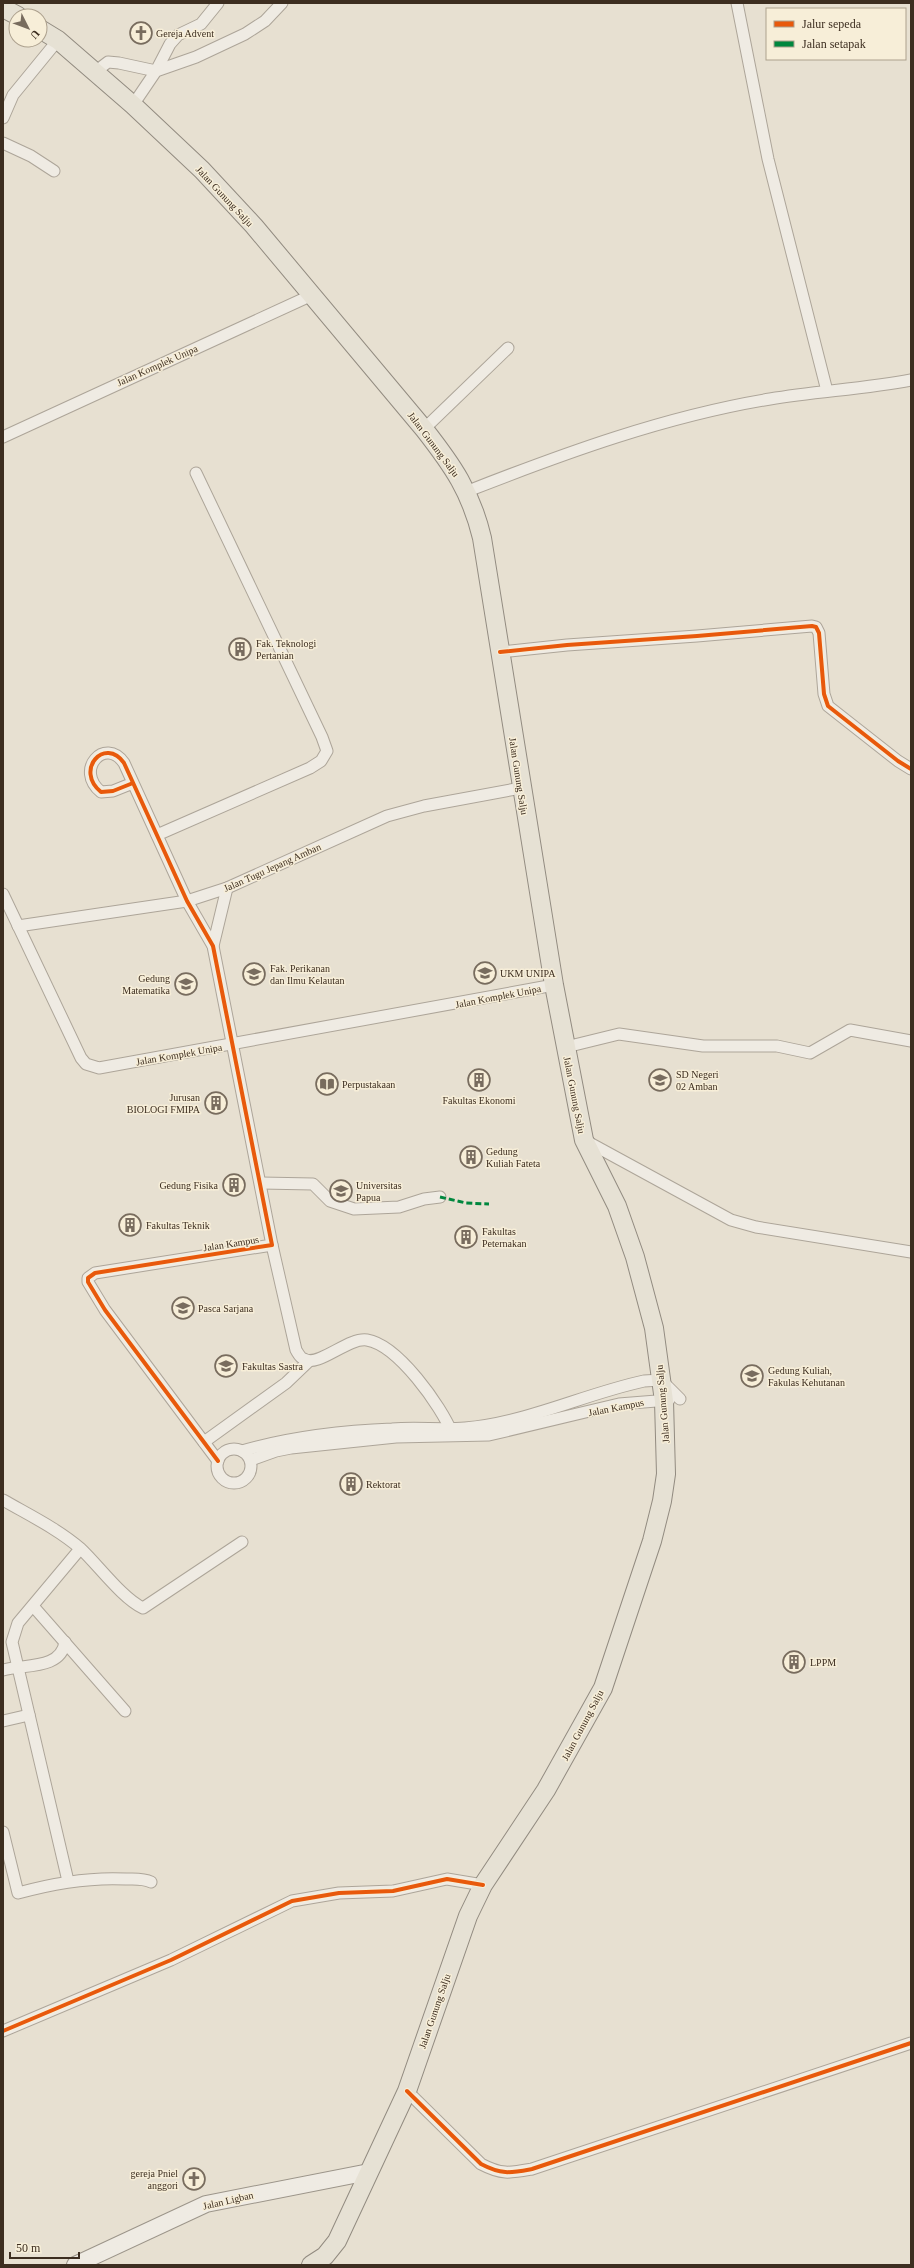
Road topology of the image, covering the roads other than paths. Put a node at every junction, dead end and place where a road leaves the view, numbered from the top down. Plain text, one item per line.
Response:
1 (218, 3) edge
2 (282, 3) edge
3 (737, 3) edge
4 (48, 34) edge
5 (58, 40) junction
6 (156, 71) junction
7 (94, 72) junction
8 (133, 105) junction
9 (3, 118) edge
10 (3, 143) edge
11 (54, 171) dead end
12 (312, 295) junction
13 (508, 348) dead end
14 (911, 380) edge
15 (827, 391) junction
16 (424, 429) junction
17 (3, 436) edge
18 (196, 473) dead end
19 (468, 491) junction
20 (500, 652) junction
21 (911, 769) edge
22 (133, 783) dead end
23 (521, 788) junction
24 (157, 835) junction
25 (228, 888) junction
26 (3, 894) edge
27 (187, 901) junction
28 (18, 926) junction
29 (213, 946) junction
30 (554, 985) junction
31 (911, 1041) edge
32 (231, 1045) junction
33 (566, 1047) junction
34 (584, 1140) junction
35 (261, 1183) junction
36 (440, 1197) dead end
37 (272, 1245) junction
38 (911, 1252) edge
39 (309, 1361) junction
40 (661, 1380) junction
41 (664, 1401) junction
42 (436, 1406) junction
43 (451, 1431) junction
44 (429, 1432) junction
45 (204, 1442) junction
46 (301, 1443) junction
47 (242, 1450) junction
48 (251, 1460) junction
49 (218, 1461) junction
50 (3, 1500) edge
51 (242, 1542) dead end
52 (80, 1549) junction
53 (33, 1606) junction
54 (65, 1642) junction
55 (17, 1666) junction
56 (3, 1670) edge
57 (125, 1711) dead end
58 (29, 1715) junction
59 (3, 1721) edge
60 (3, 1832) edge
61 (68, 1881) junction
62 (151, 1882) dead end
63 (483, 1885) junction
64 (3, 2032) edge
65 (911, 2042) edge
66 (407, 2092) junction
67 (369, 2172) junction
68 (75, 2265) edge
69 (311, 2265) edge

1 - 6 street
2 - 6 street
3 - 15 street
4 - 5 main road, Jalan Gunung Salju
5 - 7 main road, Jalan Gunung Salju
5 - 9 street
6 - 7 street
6 - 8 street
7 - 8 main road, Jalan Gunung Salju
8 - 12 main road, Jalan Gunung Salju
10 - 11 street
12 - 16 main road, Jalan Gunung Salju
12 - 17 street, Jalan Komplek Unipa
13 - 16 street
14 - 15 street
15 - 19 street
16 - 19 main road, Jalan Gunung Salju
18 - 24 street
19 - 20 main road, Jalan Gunung Salju
20 - 21 street
20 - 23 main road, Jalan Gunung Salju
22 - 24 street, Jalan Kampus
23 - 25 street, Jalan Tugu Jepang Amban
23 - 30 main road, Jalan Gunung Salju
24 - 27 street, Jalan Kampus
25 - 27 street, Jalan Tugu Jepang Amban
25 - 29 street
26 - 28 street, Jalan Komplek Unipa
27 - 28 street, Jalan Tugu Jepang Amban
27 - 29 street, Jalan Kampus
28 - 32 street, Jalan Komplek Unipa
29 - 32 street, Jalan Kampus
30 - 32 street, Jalan Komplek Unipa
30 - 33 main road, Jalan Gunung Salju
31 - 33 street
32 - 35 street, Jalan Kampus
33 - 34 main road, Jalan Gunung Salju
34 - 38 street
34 - 40 main road, Jalan Gunung Salju
35 - 36 street
35 - 37 street, Jalan Kampus
37 - 39 street, Jalan Kampus
37 - 45 street, Jalan Kampus
39 - 42 street
39 - 45 street
40 - 41 main road, Jalan Gunung Salju
40 - 43 street, Jalan Kampus
41 - 43 street, Jalan Kampus
41 - 63 main road, Jalan Gunung Salju
42 - 43 street
42 - 44 street
43 - 44 street, Jalan Kampus
44 - 46 street, Jalan Kampus
45 - 49 street, Jalan Kampus
46 - 47 street, Jalan Kampus
46 - 48 street, Jalan Kampus
47 - 48 street
47 - 49 street, Jalan Kampus
48 - 49 street, Jalan Kampus
50 - 52 street
51 - 52 street
52 - 53 street
53 - 54 street
53 - 55 street
54 - 55 street
54 - 57 street
55 - 56 street
55 - 58 street
58 - 59 street
58 - 61 street
60 - 61 street
61 - 62 street
63 - 64 street
63 - 66 main road, Jalan Gunung Salju
65 - 66 street
66 - 67 main road, Jalan Gunung Salju
67 - 68 main road, Jalan Ligban
67 - 69 main road, Jalan Gunung Salju

